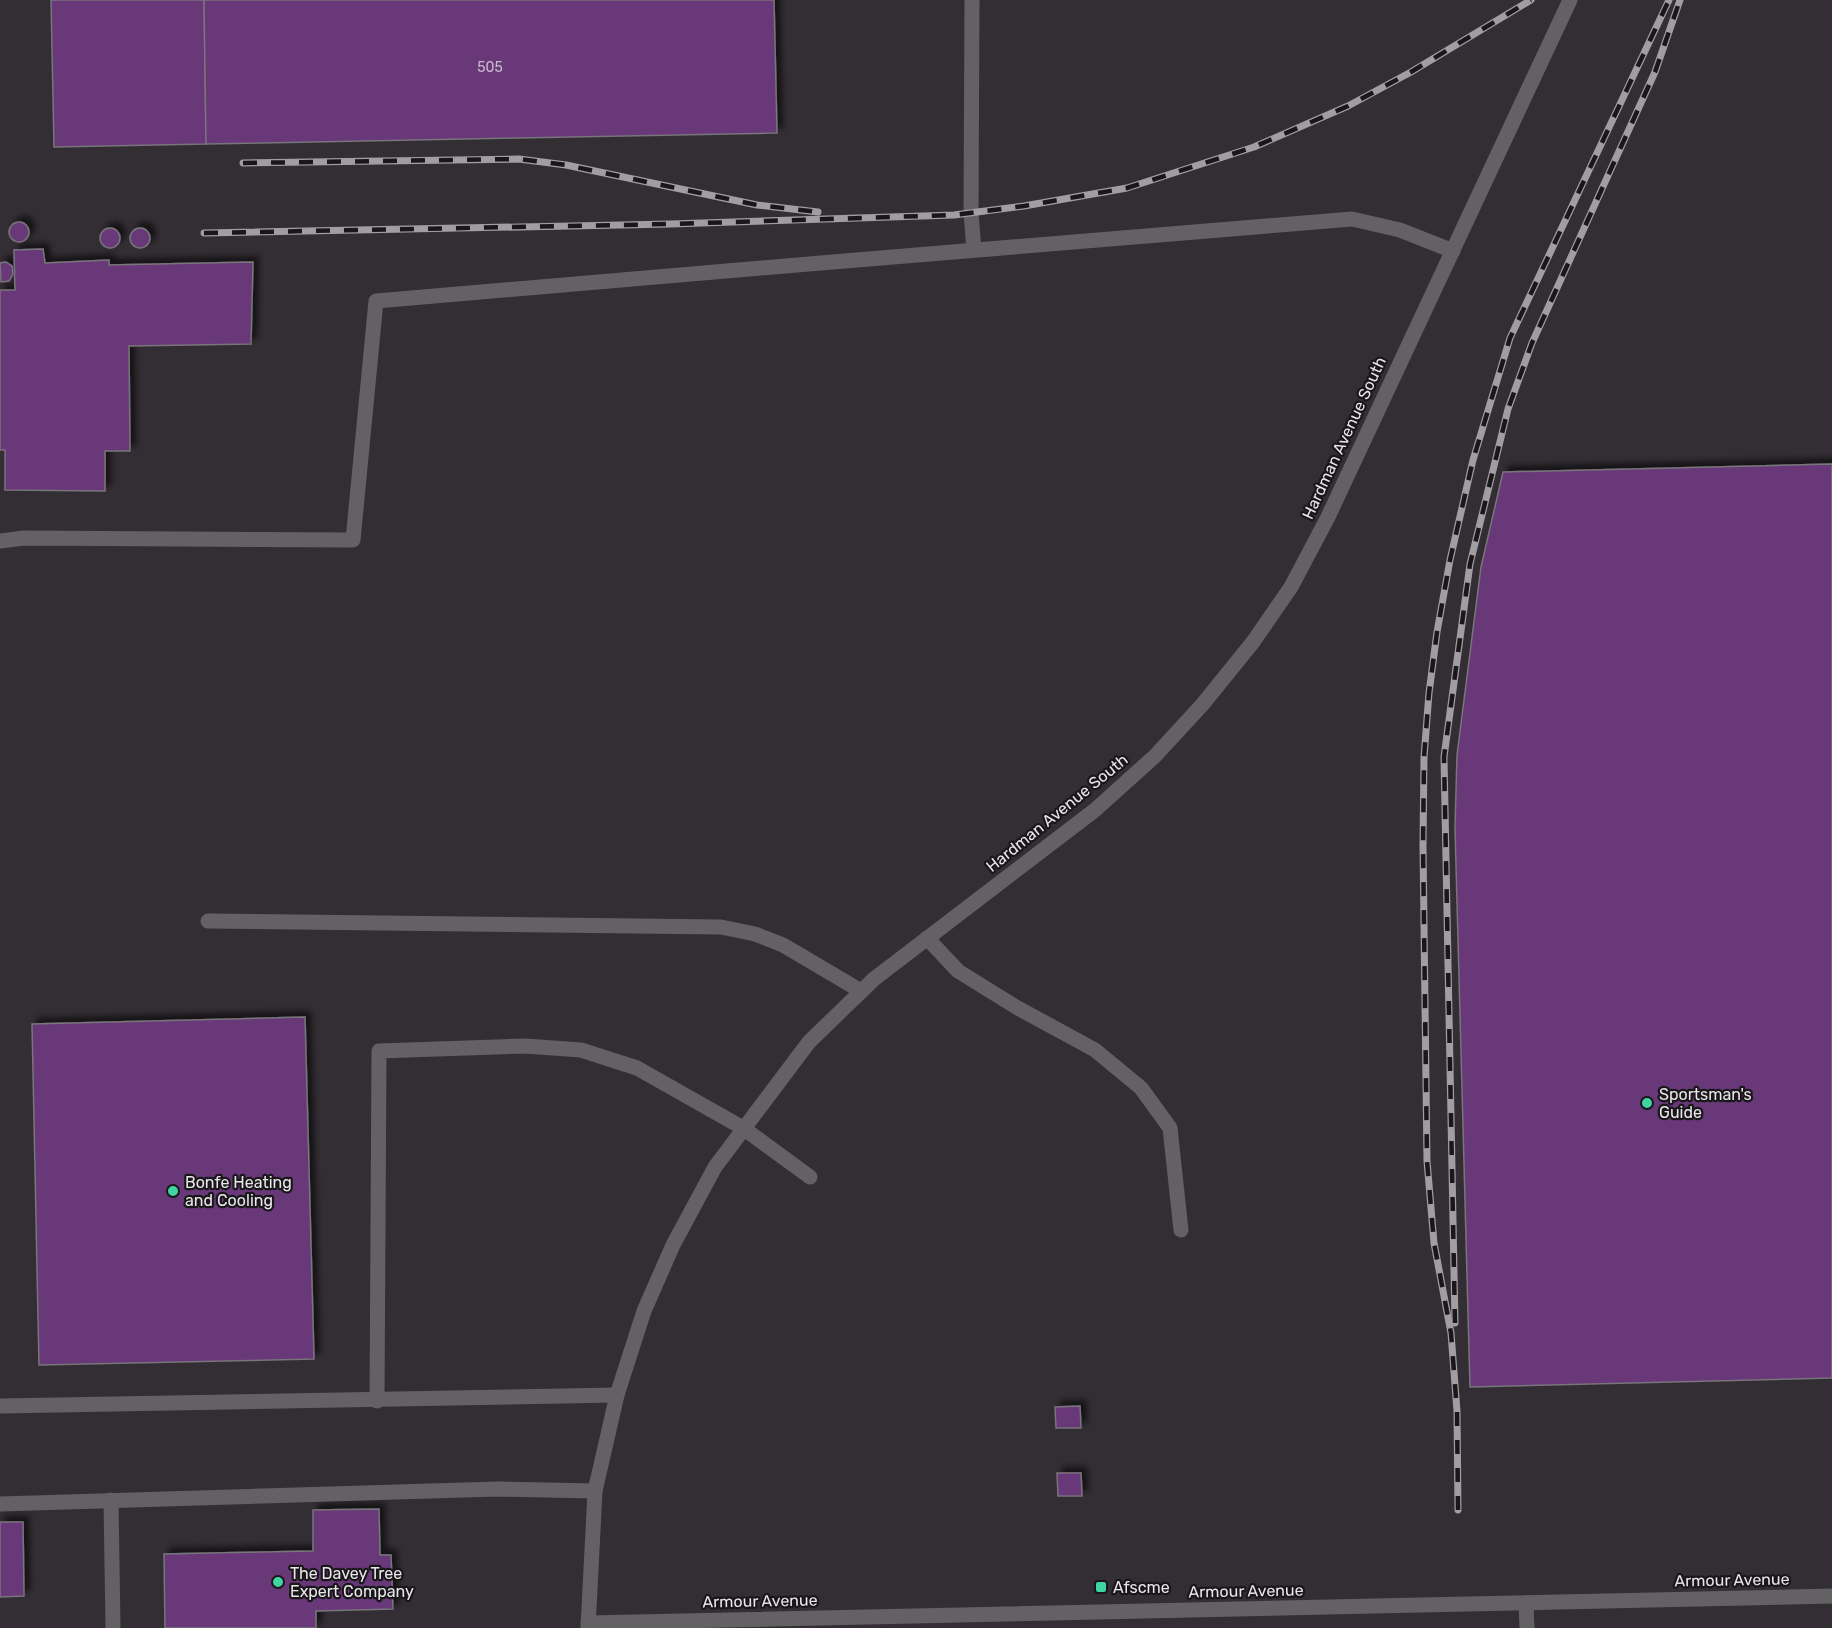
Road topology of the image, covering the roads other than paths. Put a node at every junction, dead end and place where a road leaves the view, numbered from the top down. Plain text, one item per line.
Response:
1 (972, 0) edge
2 (1570, 0) edge
3 (974, 250) junction
4 (1453, 251) junction
5 (0, 541) edge
6 (208, 921) dead end
7 (927, 938) junction
8 (861, 991) junction
9 (744, 1128) junction
10 (810, 1177) dead end
11 (1181, 1230) dead end
12 (617, 1395) junction
13 (377, 1401) junction
14 (0, 1406) edge
15 (595, 1491) junction
16 (111, 1500) junction
17 (0, 1504) edge
18 (1832, 1596) edge
19 (1526, 1603) junction
20 (588, 1625) edge
21 (113, 1628) edge
22 (1527, 1628) edge

1 - 3 street
2 - 4 street, Hardman Avenue South
3 - 4 street
3 - 5 street
4 - 7 street, Hardman Avenue South
6 - 8 street
7 - 8 street, Hardman Avenue South
7 - 11 street
8 - 9 street, Hardman Avenue South
9 - 10 street
9 - 12 street, Hardman Avenue South
9 - 13 street
12 - 13 street
12 - 15 street, Hardman Avenue South
13 - 14 street
15 - 16 street
15 - 20 street, Hardman Avenue South
16 - 17 street
16 - 21 street
18 - 19 street, Armour Avenue
19 - 20 street, Armour Avenue
19 - 22 street

